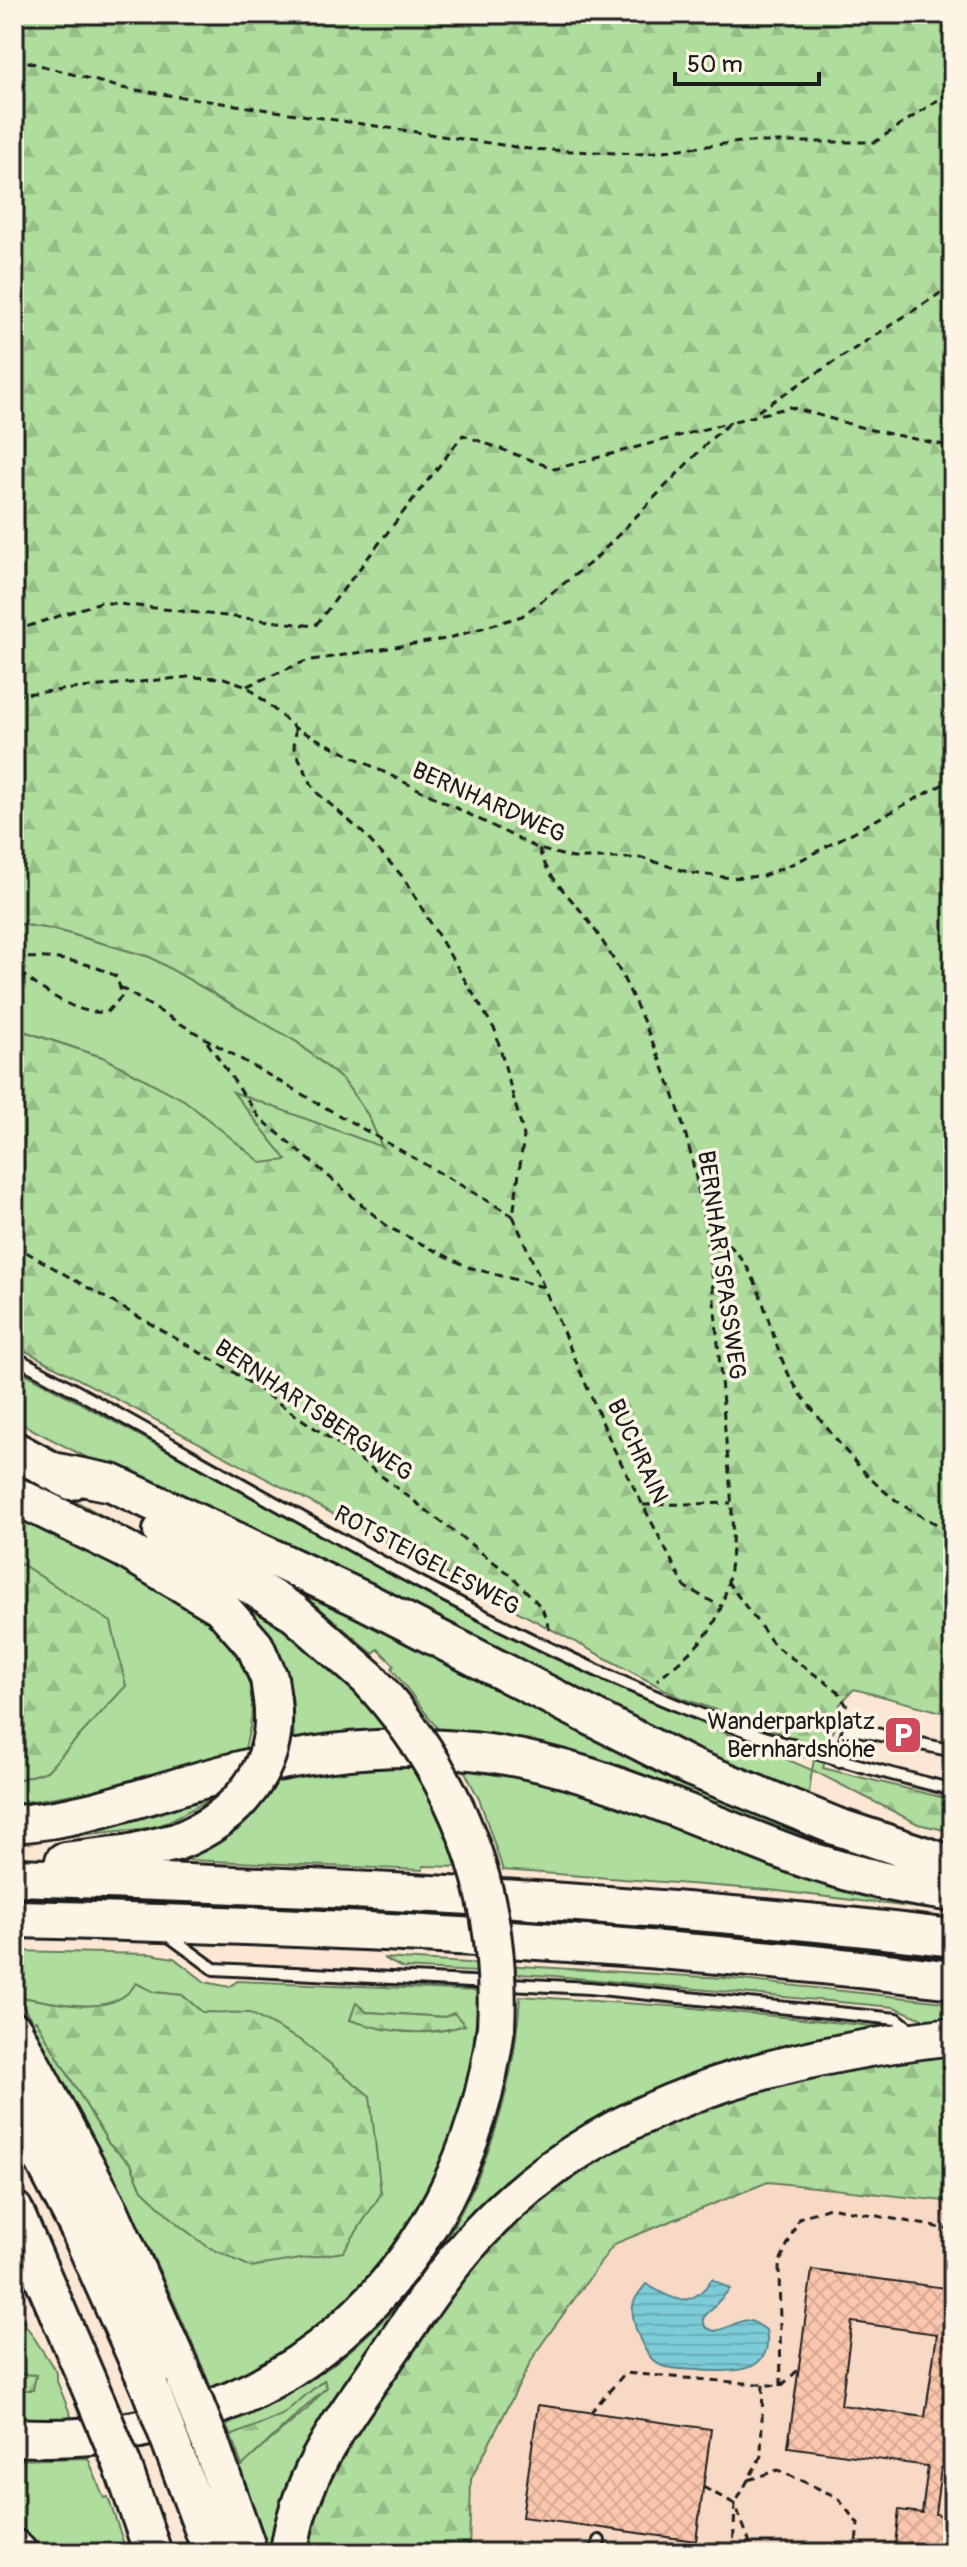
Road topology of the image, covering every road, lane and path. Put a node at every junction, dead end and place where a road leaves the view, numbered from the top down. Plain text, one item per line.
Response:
1 (14, 58) edge
2 (953, 90) edge
3 (953, 285) edge
4 (756, 412) junction
5 (731, 422) junction
6 (953, 447) edge
7 (14, 631) edge
8 (247, 686) junction
9 (14, 695) edge
10 (295, 728) junction
11 (953, 779) edge
12 (539, 849) junction
13 (14, 959) edge
14 (14, 968) edge
15 (120, 987) junction
16 (205, 1040) junction
17 (513, 1216) junction
18 (704, 1230) junction
19 (14, 1245) edge
20 (547, 1288) junction
21 (14, 1357) edge
22 (14, 1450) edge
23 (52, 1471) junction
24 (14, 1495) edge
25 (731, 1503) junction
26 (642, 1505) junction
27 (953, 1531) edge
28 (727, 1581) junction
29 (722, 1607) junction
30 (546, 1646) junction
31 (644, 1692) junction
32 (849, 1728) junction
33 (953, 1751) edge
34 (839, 1761) junction
35 (953, 1790) edge
36 (14, 1824) edge
37 (953, 1865) edge
38 (14, 1877) edge
39 (953, 1893) edge
40 (14, 1919) edge
41 (151, 1923) junction
42 (953, 1938) edge
43 (953, 1980) edge
44 (14, 2031) edge
45 (938, 2037) edge
46 (14, 2104) edge
47 (14, 2210) edge
48 (953, 2230) edge
49 (14, 2263) edge
50 (66, 2327) junction
51 (798, 2370) dead end
52 (763, 2384) junction
53 (781, 2386) junction
54 (590, 2413) dead end
55 (14, 2437) edge
56 (748, 2480) junction
57 (703, 2487) dead end
58 (735, 2504) junction
59 (599, 2541) dead end
60 (14, 2548) edge
61 (19, 2553) edge
62 (153, 2553) edge
63 (212, 2553) edge
64 (249, 2553) edge
65 (289, 2553) edge
66 (597, 2553) edge
67 (733, 2553) edge
68 (754, 2553) edge
69 (855, 2553) edge

1 - 2 path
3 - 4 path
4 - 5 path
4 - 6 path
5 - 7 path
5 - 8 path
8 - 9 path, BERNHARDWEG
8 - 10 path, BERNHARDWEG
10 - 12 path, BERNHARDWEG
10 - 17 path
11 - 12 path, BERNHARDWEG
12 - 18 path, BERNHARTSPASSWEG
13 - 15 path
14 - 15 path
15 - 16 path
16 - 17 path
16 - 20 path
17 - 20 path, BUCHRAIN
18 - 25 path, BERNHARTSPASSWEG
18 - 27 path
19 - 30 path, BERNHARTSBERGWEG
20 - 26 path, BUCHRAIN
21 - 30 lane, ROTSTEIGELESWEG
22 - 23 highway
23 - 37 highway
23 - 55 highway, bridge
24 - 38 highway, bridge
25 - 26 path
25 - 28 path, BERNHARTSPASSWEG
26 - 29 path, BUCHRAIN
28 - 29 path, BERNHARTSPASSWEG
28 - 32 path
29 - 31 path, BERNHARTSPASSWEG
30 - 31 lane, ROTSTEIGELESWEG
31 - 34 lane, ROTSTEIGELESWEG
32 - 33 lane
32 - 34 lane
34 - 35 lane, ROTSTEIGELESWEG
36 - 39 highway
38 - 42 highway
40 - 41 highway
41 - 43 highway
41 - 45 lane
44 - 64 highway, bridge
45 - 65 highway
46 - 63 highway, bridge
47 - 50 highway
48 - 53 path
49 - 50 highway
50 - 62 highway, bridge
51 - 53 path
52 - 53 path
52 - 54 path
52 - 56 path
56 - 58 path
56 - 69 path
57 - 58 path
58 - 67 path
58 - 68 path
59 - 66 lane
60 - 61 highway

